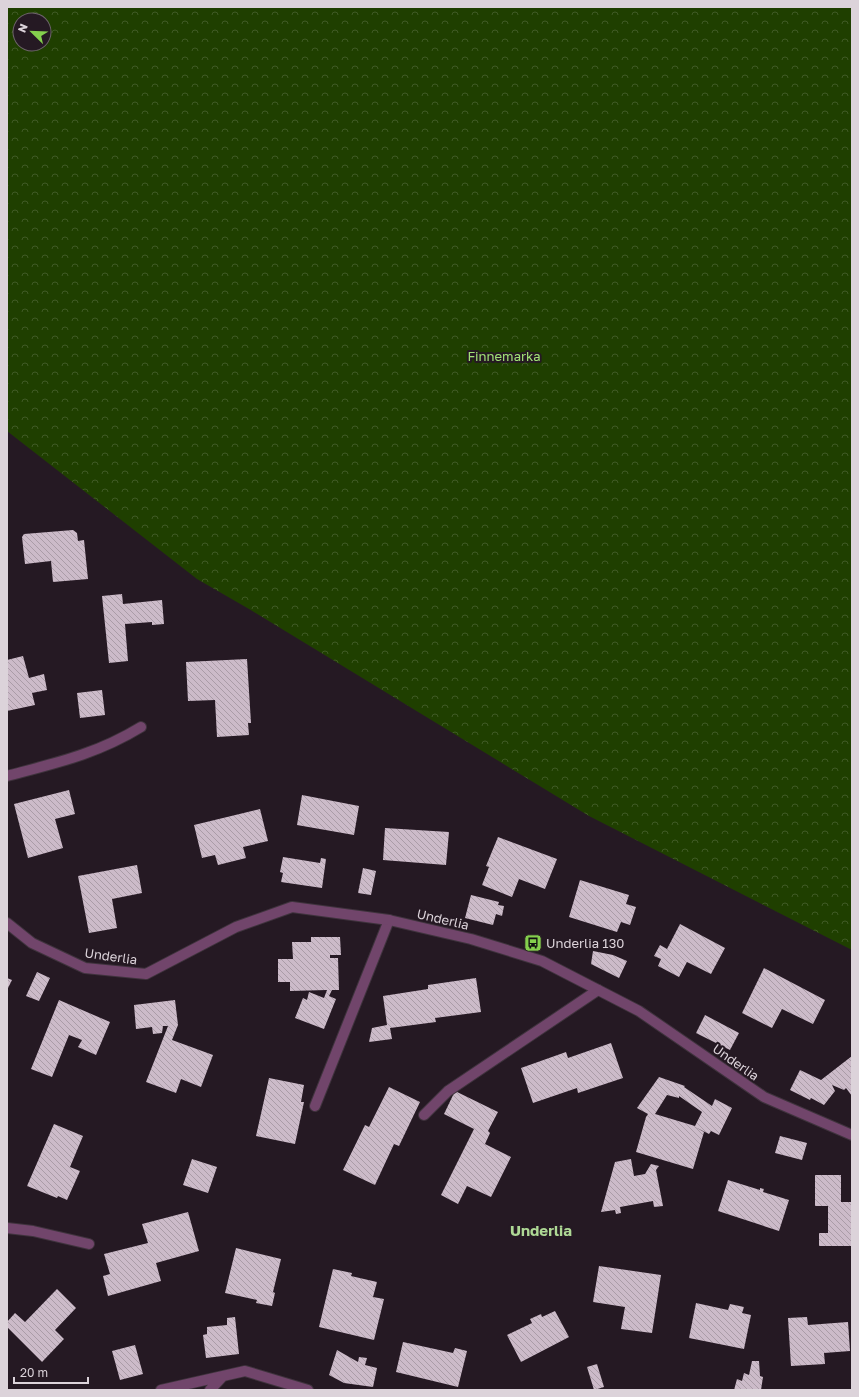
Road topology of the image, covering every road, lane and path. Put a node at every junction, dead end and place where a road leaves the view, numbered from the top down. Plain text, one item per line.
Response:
1 (141, 727) dead end
2 (7, 776) edge
3 (389, 920) junction
4 (7, 923) edge
5 (598, 990) junction
6 (315, 1106) dead end
7 (424, 1115) dead end
8 (852, 1135) edge
9 (7, 1228) edge
10 (89, 1244) dead end
11 (223, 1376) junction
12 (161, 1390) edge
13 (210, 1390) edge
14 (308, 1390) edge

1 - 2 street
3 - 4 street, Underlia
3 - 5 street, Underlia
3 - 6 street
5 - 7 street
5 - 8 street, Underlia
9 - 10 street
11 - 12 street
11 - 13 street
11 - 14 street

